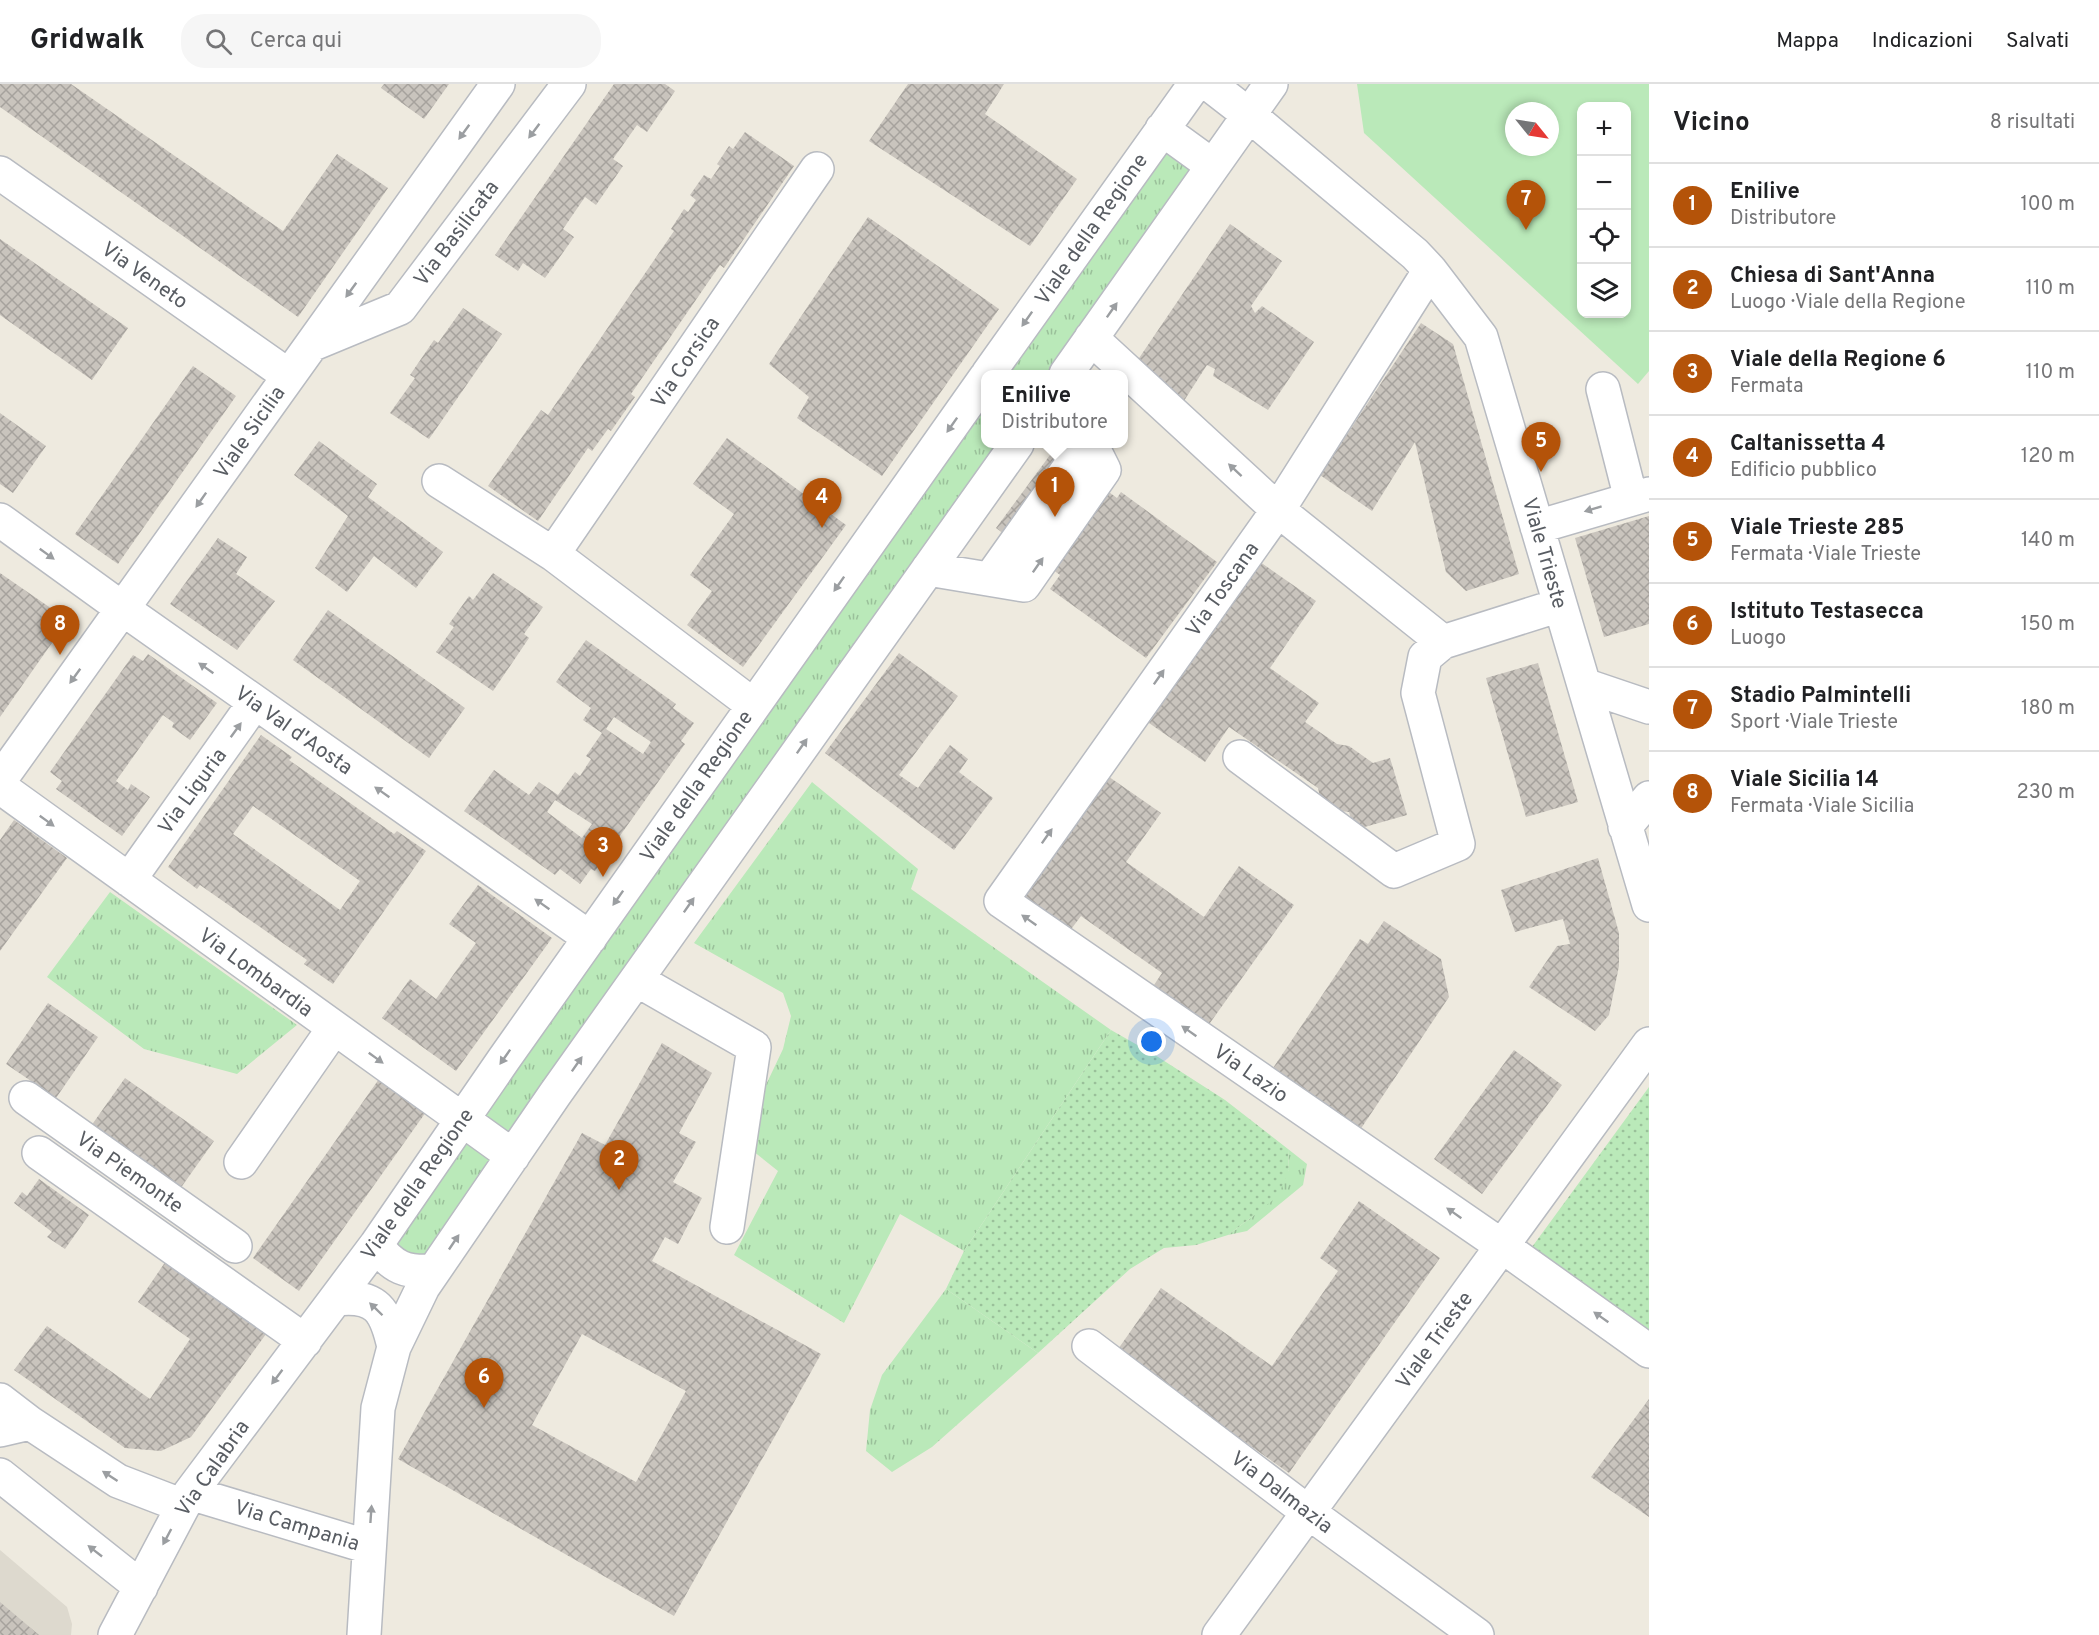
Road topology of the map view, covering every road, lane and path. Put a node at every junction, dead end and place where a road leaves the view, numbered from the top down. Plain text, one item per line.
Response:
1 (498, 84) edge
2 (569, 84) edge
3 (1195, 84) edge
4 (1209, 84) edge
5 (1271, 84) edge
6 (1249, 115) junction
7 (1162, 129) junction
8 (1213, 166) junction
9 (817, 170) dead end
10 (0, 173) edge
11 (1430, 270) junction
12 (1091, 338) junction
13 (313, 344) junction
14 (991, 370) edge
15 (1069, 370) edge
16 (1126, 370) edge
17 (1128, 372) edge
18 (289, 376) junction
19 (981, 384) edge
20 (1603, 389) dead end
21 (1014, 448) edge
22 (1083, 448) edge
23 (1093, 448) edge
24 (439, 481) dead end
25 (1640, 496) edge
26 (1278, 510) junction
27 (0, 520) edge
28 (1537, 527) junction
29 (553, 554) junction
30 (928, 569) junction
31 (990, 579) junction
32 (1560, 605) junction
33 (123, 609) junction
34 (1443, 642) junction
35 (1584, 685) junction
36 (255, 702) junction
37 (753, 705) junction
38 (1649, 707) edge
39 (1240, 758) dead end
40 (0, 780) edge
41 (0, 787) edge
42 (1649, 798) edge
43 (1625, 827) junction
44 (129, 880) junction
45 (1001, 901) joint
46 (1649, 905) edge
47 (590, 938) junction
48 (637, 980) junction
49 (334, 1028) junction
50 (1649, 1044) edge
51 (26, 1098) dead end
52 (461, 1120) junction
53 (39, 1153) dead end
54 (513, 1156) junction
55 (241, 1162) dead end
56 (727, 1227) dead end
57 (376, 1245) junction
58 (235, 1246) dead end
59 (1502, 1246) junction
60 (435, 1271) junction
61 (331, 1306) junction
62 (305, 1341) junction
63 (1089, 1346) dead end
64 (394, 1347) junction
65 (1649, 1351) edge
66 (0, 1400) edge
67 (15, 1427) edge
68 (0, 1475) edge
69 (186, 1499) junction
70 (1308, 1512) junction
71 (369, 1547) junction
72 (141, 1587) junction
73 (116, 1635) edge
74 (364, 1635) edge
75 (1219, 1635) edge
76 (1477, 1635) edge

1 -> 13 street, Viale Sicilia
2 -> 13 street, Via Basilicata
3 - 7 street, Viale della Regione
4 - 6 street, Viale Trieste
5 - 6 street
6 - 8 street
6 - 11 street, Viale Trieste
7 - 8 street
7 -> 14 street, Viale della Regione
12 -> 8 street
9 - 29 street, Via Corsica
10 - 18 street, Via Veneto
11 - 26 street, Via Toscana
11 - 28 street, Viale Trieste
12 - 15 street
16 -> 12 street
13 - 18 street, Viale Sicilia
26 -> 17 street
18 -> 33 street, Viale Sicilia
19 -> 37 street, Viale della Regione
20 - 25 street
21 - 30 street
22 - 31 street
31 -> 23 street
24 - 29 street
25 -> 28 street
26 - 34 street
45 -> 26 street, Via Toscana
27 -> 33 street, Via Val d'Aosta
28 - 32 street, Viale Trieste
29 - 37 street
30 - 31 street
48 -> 30 street
32 - 34 street
32 - 35 street, Viale Trieste
36 -> 33 street, Via Val d'Aosta
33 -> 40 street, Viale Sicilia
34 - 39 street
35 - 38 street
35 - 43 street, Viale Trieste
44 -> 36 street, Via Liguria
47 -> 36 street, Via Val d'Aosta
37 -> 47 street, Viale della Regione
41 -> 44 street, Via Lombardia
42 - 43 street
43 - 46 street, Viale Trieste
44 - 49 street, Via Lombardia
59 -> 45 street, Via Lazio
47 -> 52 street, Viale della Regione
54 -> 48 street
48 - 56 street
49 -> 52 street, Via Lombardia
49 - 55 street
50 - 59 street, Viale Trieste
51 - 58 street, Via Piemonte
52 - 54 street, Via Lombardia
52 - 57 street, Viale della Regione
53 - 62 street
60 -> 54 street
57 - 60 street
57 - 61 street, Viale della Regione
65 -> 59 street, Via Lazio
59 - 70 street, Viale Trieste
60 - 64 street
61 - 62 street, Via Calabria
64 -> 61 street
62 -> 69 street, Via Calabria
63 - 70 street, Via Dalmazia
71 -> 64 street
66 - 67 street, Via Campania
69 -> 67 street, Via Campania
72 -> 68 street
69 - 71 street, Via Campania
69 -> 72 street, Via Calabria
70 - 75 street, Viale Trieste
70 - 76 street, Via Dalmazia
71 - 74 street
72 - 73 street, Via Calabria

